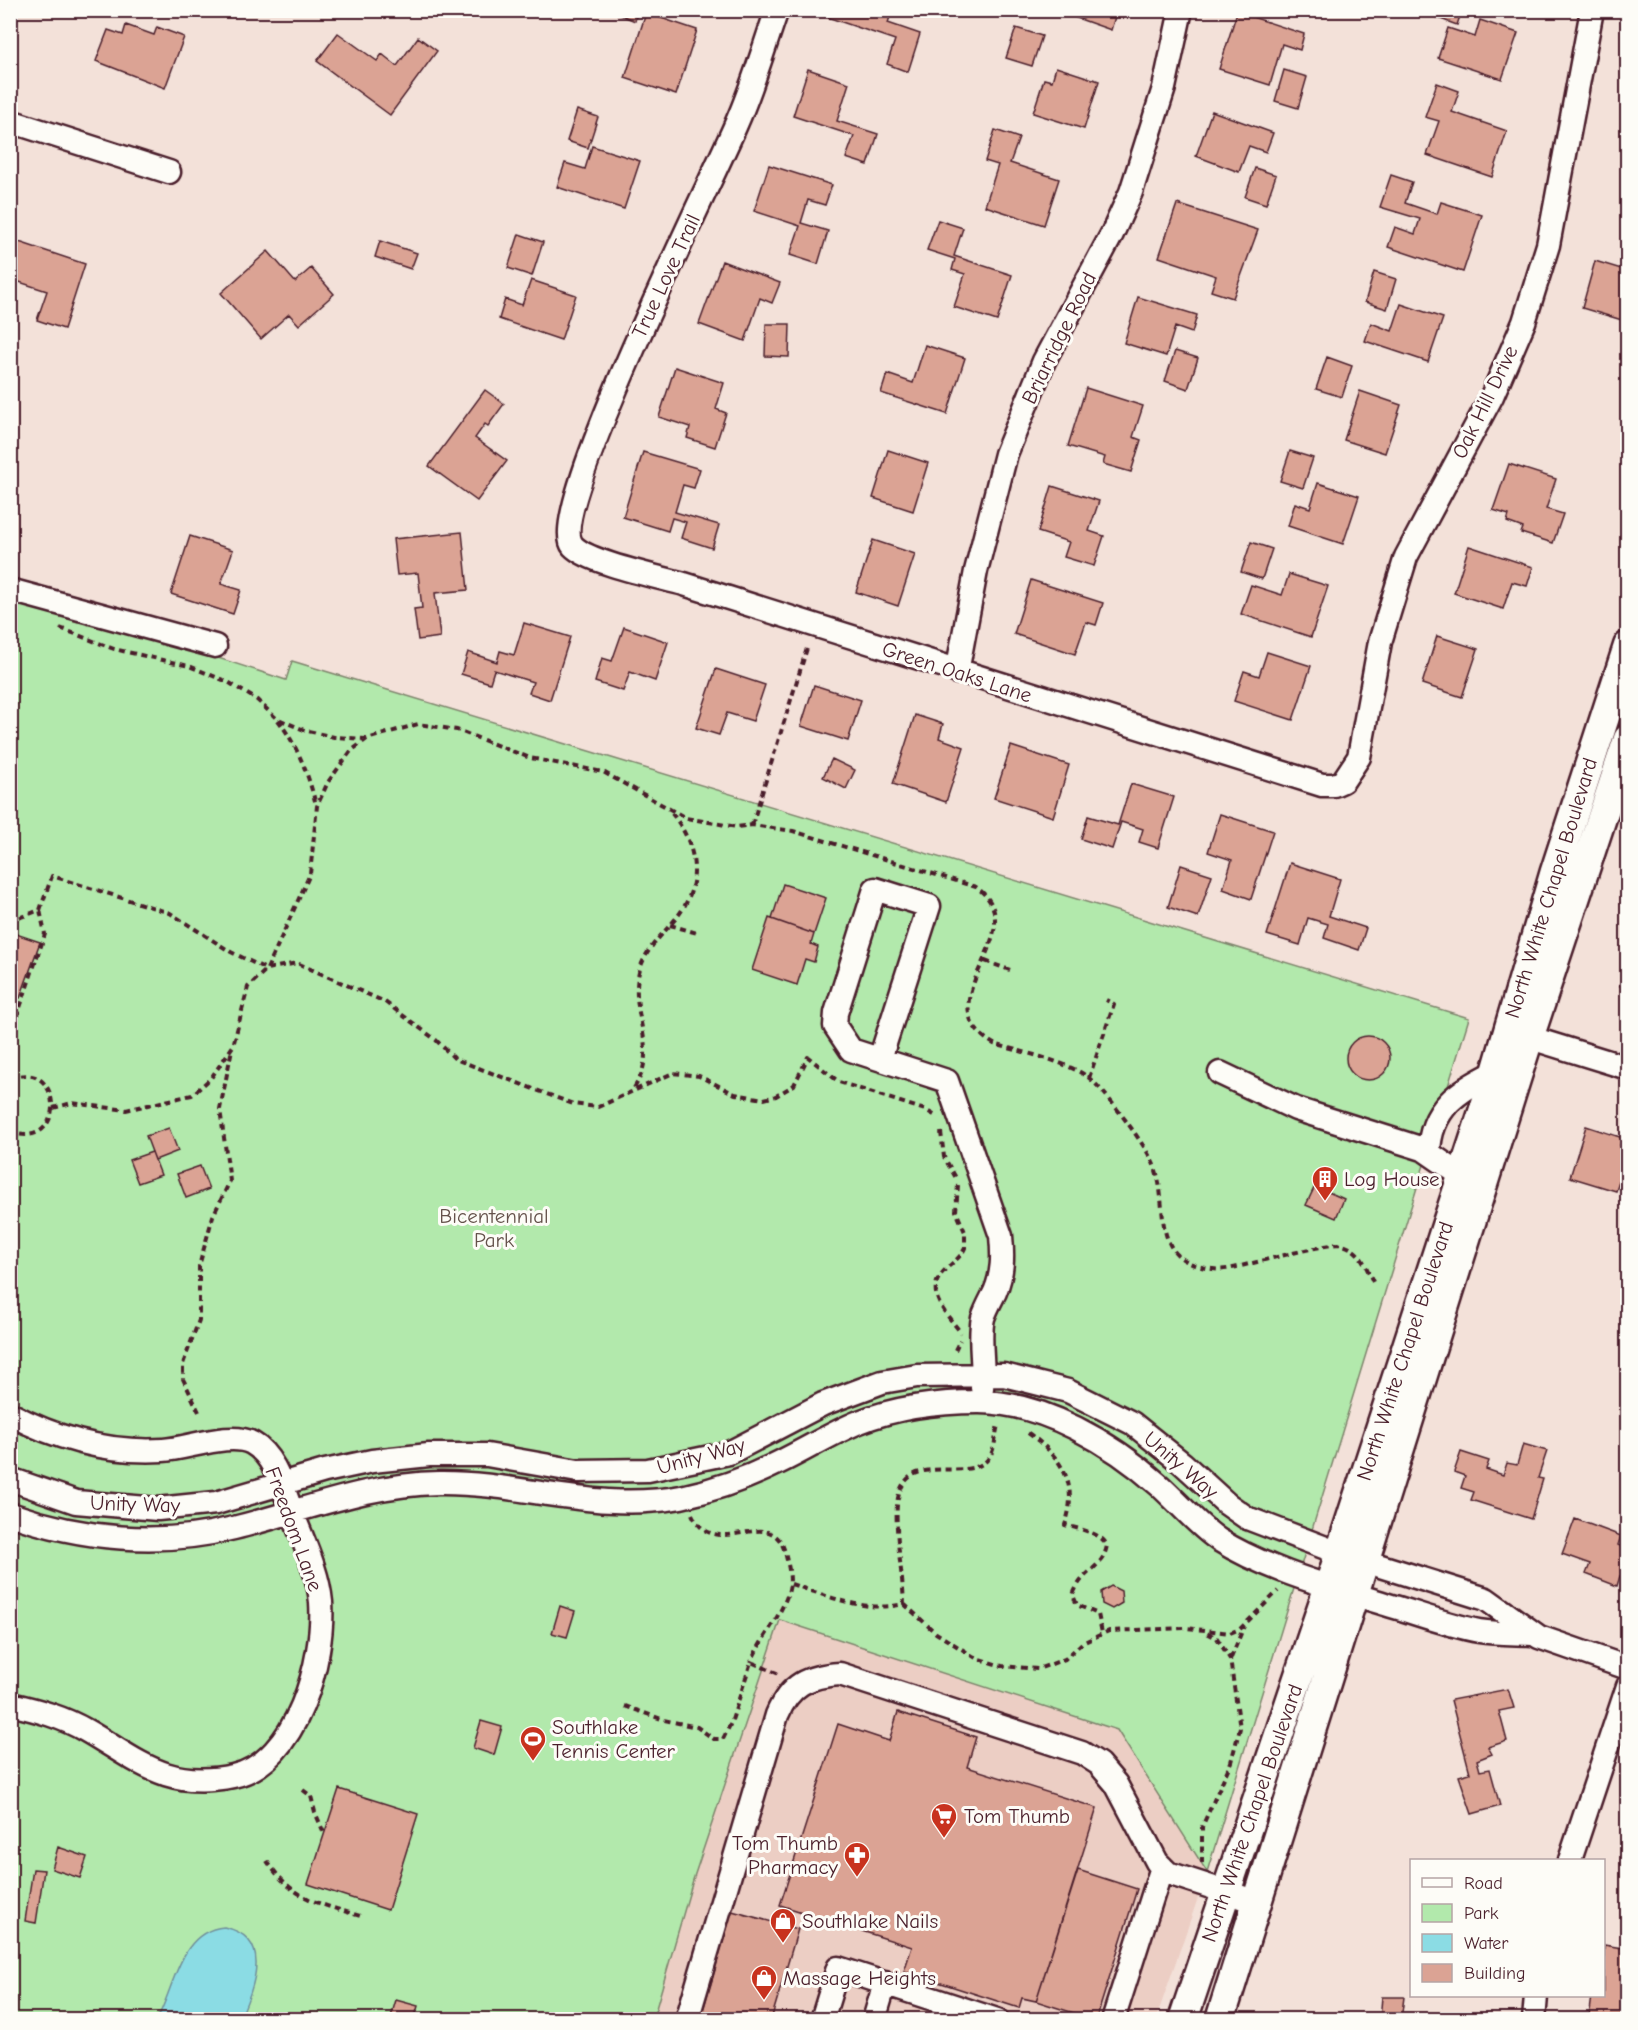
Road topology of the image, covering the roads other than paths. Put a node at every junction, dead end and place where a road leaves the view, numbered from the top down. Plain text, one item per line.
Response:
1 (777, 10) edge
2 (1181, 10) edge
3 (1592, 10) edge
4 (10, 121) edge
5 (169, 172) dead end
6 (573, 545) joint
7 (10, 590) edge
8 (215, 646) dead end
9 (1628, 646) edge
10 (957, 672) junction
11 (1628, 739) edge
12 (1343, 781) joint
13 (1518, 1034) junction
14 (880, 1059) junction
15 (1628, 1068) edge
16 (1496, 1072) junction
17 (1220, 1073) dead end
18 (1429, 1153) junction
19 (1462, 1176) junction
20 (984, 1373) junction
21 (980, 1402) junction
22 (10, 1414) edge
23 (10, 1479) edge
24 (282, 1484) junction
25 (292, 1511) junction
26 (10, 1514) edge
27 (1352, 1557) junction
28 (1342, 1590) junction
29 (1535, 1634) junction
30 (1628, 1668) edge
31 (1628, 1686) edge
32 (10, 1704) edge
33 (1570, 1859) edge
34 (1162, 1867) junction
35 (1215, 1888) junction
36 (1257, 1902) junction
37 (885, 1983) junction
38 (1536, 1997) edge
39 (937, 2010) edge
40 (687, 2019) edge
41 (822, 2019) edge
42 (874, 2019) edge
43 (994, 2019) edge
44 (1113, 2019) edge
45 (1183, 2019) edge
46 (1220, 2019) edge
47 (1534, 2019) edge

1 - 6 street, True Love Trail
2 - 10 street, Briarridge Road
3 - 12 street, Oak Hill Drive
4 - 5 street
6 - 10 street, Green Oaks Lane
7 - 8 street
9 - 13 main road, North White Chapel Boulevard
10 - 12 street, Green Oaks Lane
11 - 13 main road, North White Chapel Boulevard
13 - 15 street
13 - 16 main road, North White Chapel Boulevard
13 - 27 main road, North White Chapel Boulevard
14 - 14 street
14 - 20 street
16 - 18 street
16 - 19 main road, North White Chapel Boulevard
17 - 18 street
18 - 19 street
19 - 27 main road, North White Chapel Boulevard
20 - 21 street
20 - 24 street, Unity Way
20 - 27 street, Unity Way
21 - 25 street, Unity Way
21 - 28 street, Unity Way
22 - 24 street, Freedom Lane
23 - 24 street, Unity Way
24 - 25 street, Freedom Lane
25 - 26 street, Unity Way
25 - 32 street, Freedom Lane
27 - 28 main road, North White Chapel Boulevard
27 - 29 street, Unity Way
28 - 29 street, Unity Way
28 - 35 main road, North White Chapel Boulevard
28 - 36 main road, North White Chapel Boulevard
29 - 30 street
31 - 33 street
34 - 35 street
34 - 40 street
34 - 44 street
35 - 36 street
35 - 45 main road, North White Chapel Boulevard
36 - 46 main road, North White Chapel Boulevard
37 - 39 street
37 - 41 street
37 - 42 street
38 - 47 street
39 - 43 street

